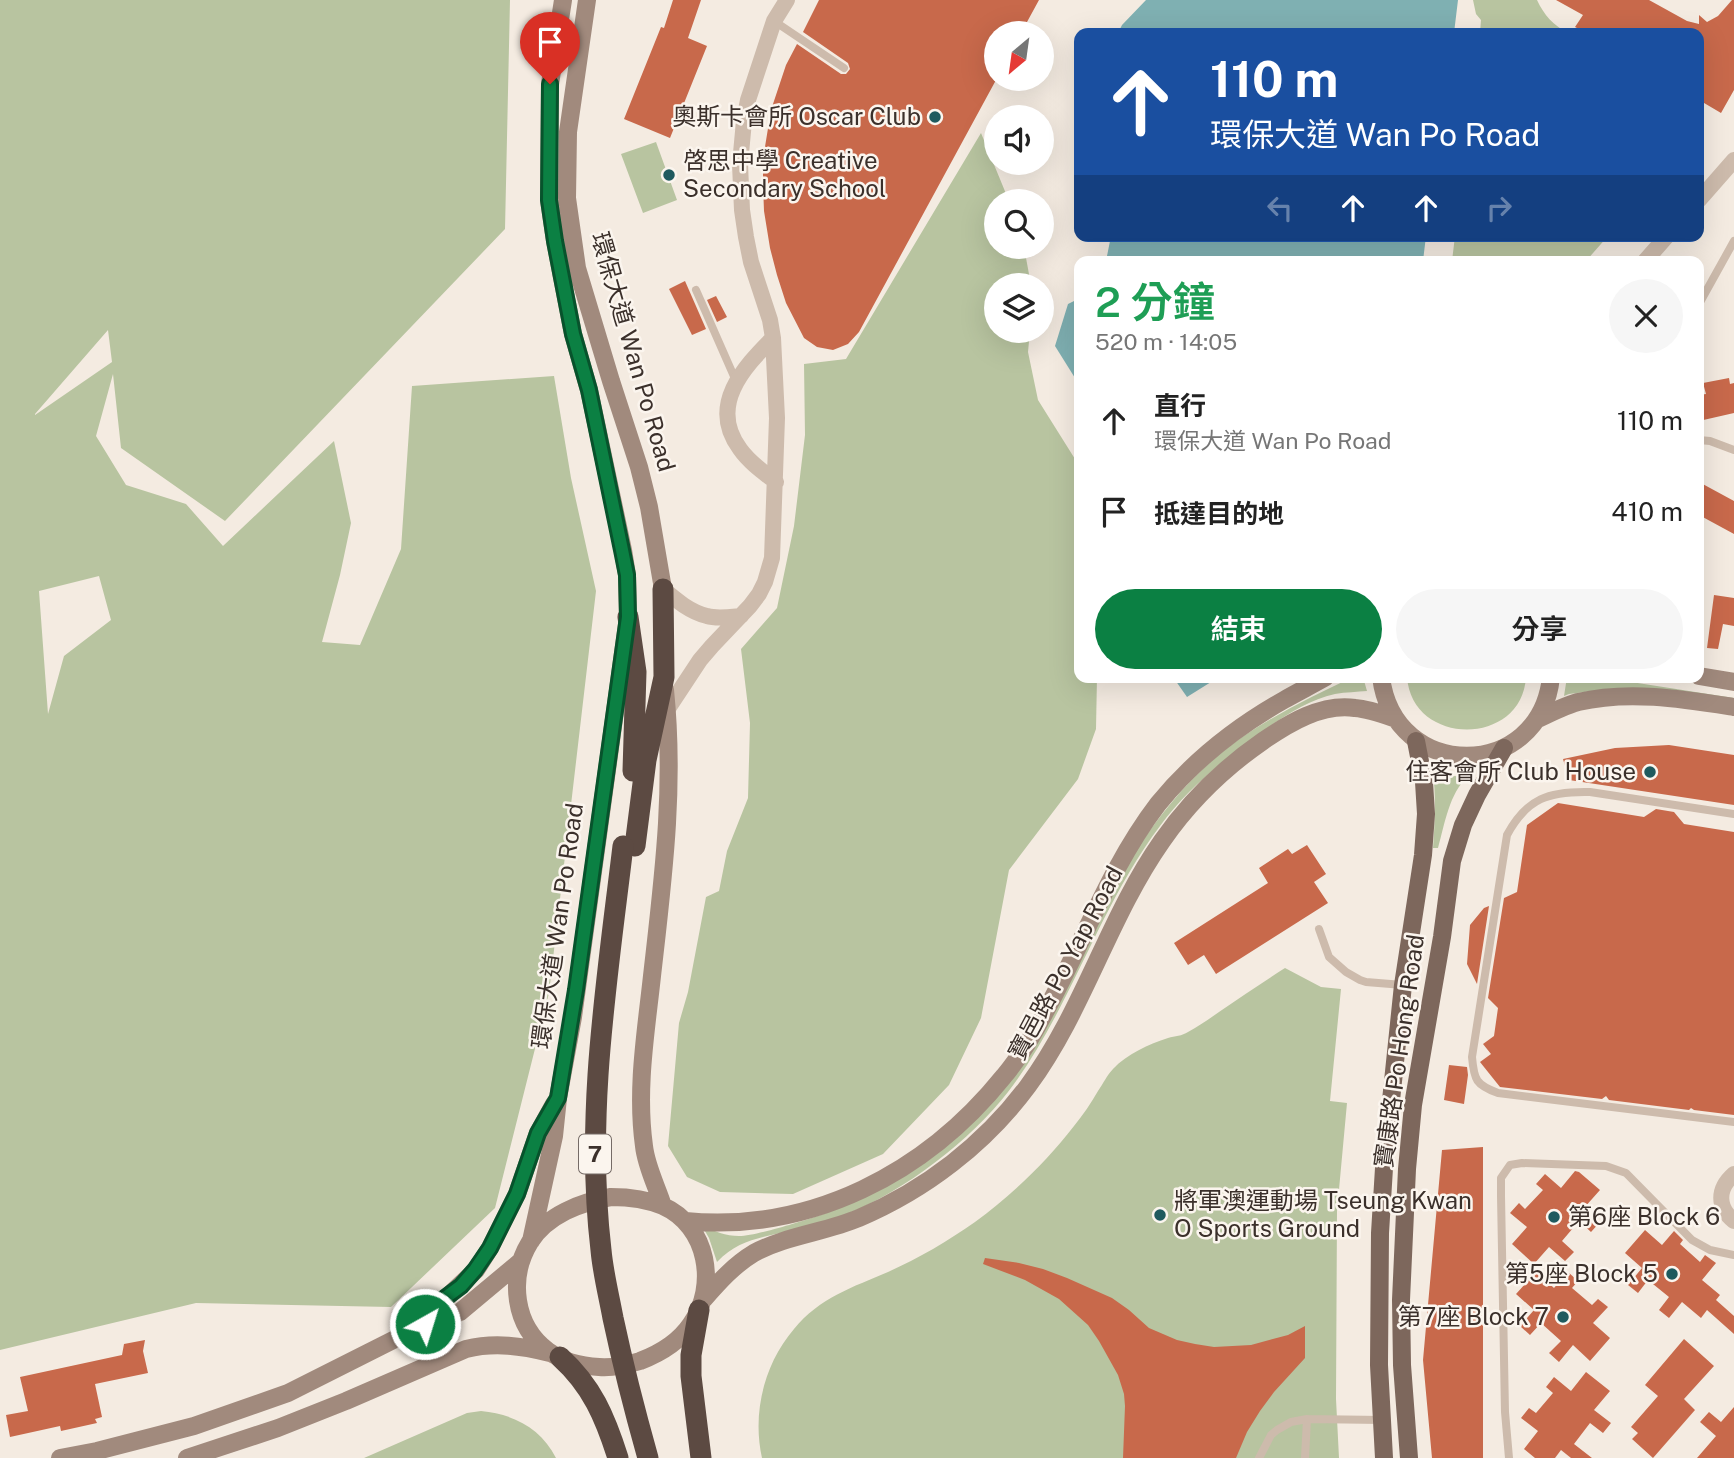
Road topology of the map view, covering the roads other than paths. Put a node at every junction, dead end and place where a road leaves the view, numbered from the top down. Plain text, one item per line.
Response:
1 (563, 0) edge
2 (587, 0) edge
3 (787, 0) edge
4 (774, 21) junction
5 (844, 68) dead end
6 (1734, 160) edge
7 (1704, 194) edge
8 (1734, 241) edge
9 (1662, 242) edge
10 (1649, 256) edge
11 (696, 290) dead end
12 (1704, 295) edge
13 (773, 338) junction
14 (736, 381) junction
15 (1704, 440) edge
16 (1734, 450) edge
17 (776, 482) junction
18 (663, 589) junction
19 (741, 615) junction
20 (628, 617) junction
21 (664, 677) junction
22 (1704, 677) edge
23 (1734, 681) edge
24 (1315, 683) edge
25 (1382, 683) edge
26 (1550, 683) edge
27 (1734, 706) edge
28 (667, 710) junction
29 (1396, 719) junction
30 (1538, 719) junction
31 (1416, 741) junction
32 (1504, 748) junction
33 (1734, 814) edge
34 (629, 846) junction
35 (1319, 929) dead end
36 (1403, 985) junction
37 (558, 1098) junction
38 (1734, 1122) edge
39 (1734, 1174) edge
40 (663, 1206) junction
41 (685, 1221) junction
42 (1734, 1222) edge
43 (531, 1241) junction
44 (1734, 1255) edge
45 (522, 1261) junction
46 (701, 1305) junction
47 (425, 1324) junction
48 (555, 1355) junction
49 (1307, 1419) junction
50 (1381, 1420) junction
51 (60, 1458) edge
52 (187, 1458) edge
53 (618, 1458) edge
54 (648, 1458) edge
55 (658, 1458) edge
56 (701, 1458) edge
57 (1259, 1458) edge
58 (1305, 1458) edge
59 (1384, 1458) edge
60 (1409, 1458) edge
61 (1509, 1458) edge

1 - 20 main road, 環保大道 Wan Po Road
2 - 18 main road, 環保大道 Wan Po Road
3 - 4 street
4 - 5 lane
4 - 13 street
6 - 7 street
8 - 12 lane
9 - 10 street
11 - 14 lane
13 - 14 street
13 - 17 street
14 - 17 street
15 - 16 lane
17 - 19 street
18 - 19 street
18 - 21 highway, 環保大道 Wan Po Road / 7
19 - 28 street
20 - 34 highway, 環保大道 Wan Po Road / 7
20 - 37 main road, 環保大道 Wan Po Road
21 - 28 main road, 環保大道 Wan Po Road
21 - 34 highway, 環保大道 Wan Po Road / 7
22 - 23 main road
24 - 41 main road, 寶邑路 Po Yap Road
25 - 29 main road
26 - 30 main road
27 - 30 main road
28 - 40 main road, 環保大道 Wan Po Road
29 - 31 main road
29 - 46 main road, 寶邑路 Po Yap Road
30 - 32 main road
31 - 32 main road
31 - 36 main road, 寶康路 Po Hong Road
32 - 60 main road, 寶康路 Po Hong Road
33 - 38 lane
34 - 54 highway, 環保大道 Wan Po Road / 7, bridge
34 - 55 highway, 環保大道 Wan Po Road / 7
35 - 36 lane
36 - 50 main road, 寶康路 Po Hong Road
37 - 43 main road, 環保大道 Wan Po Road
37 - 47 main road
39 - 42 street
40 - 41 main road
40 - 43 main road
41 - 46 main road
43 - 45 main road
44 - 61 lane
45 - 47 main road
45 - 48 main road
46 - 48 main road
46 - 56 highway
47 - 51 main road
48 - 52 main road
48 - 53 highway
49 - 50 lane
49 - 57 lane
49 - 58 lane
50 - 59 main road, 寶康路 Po Hong Road

